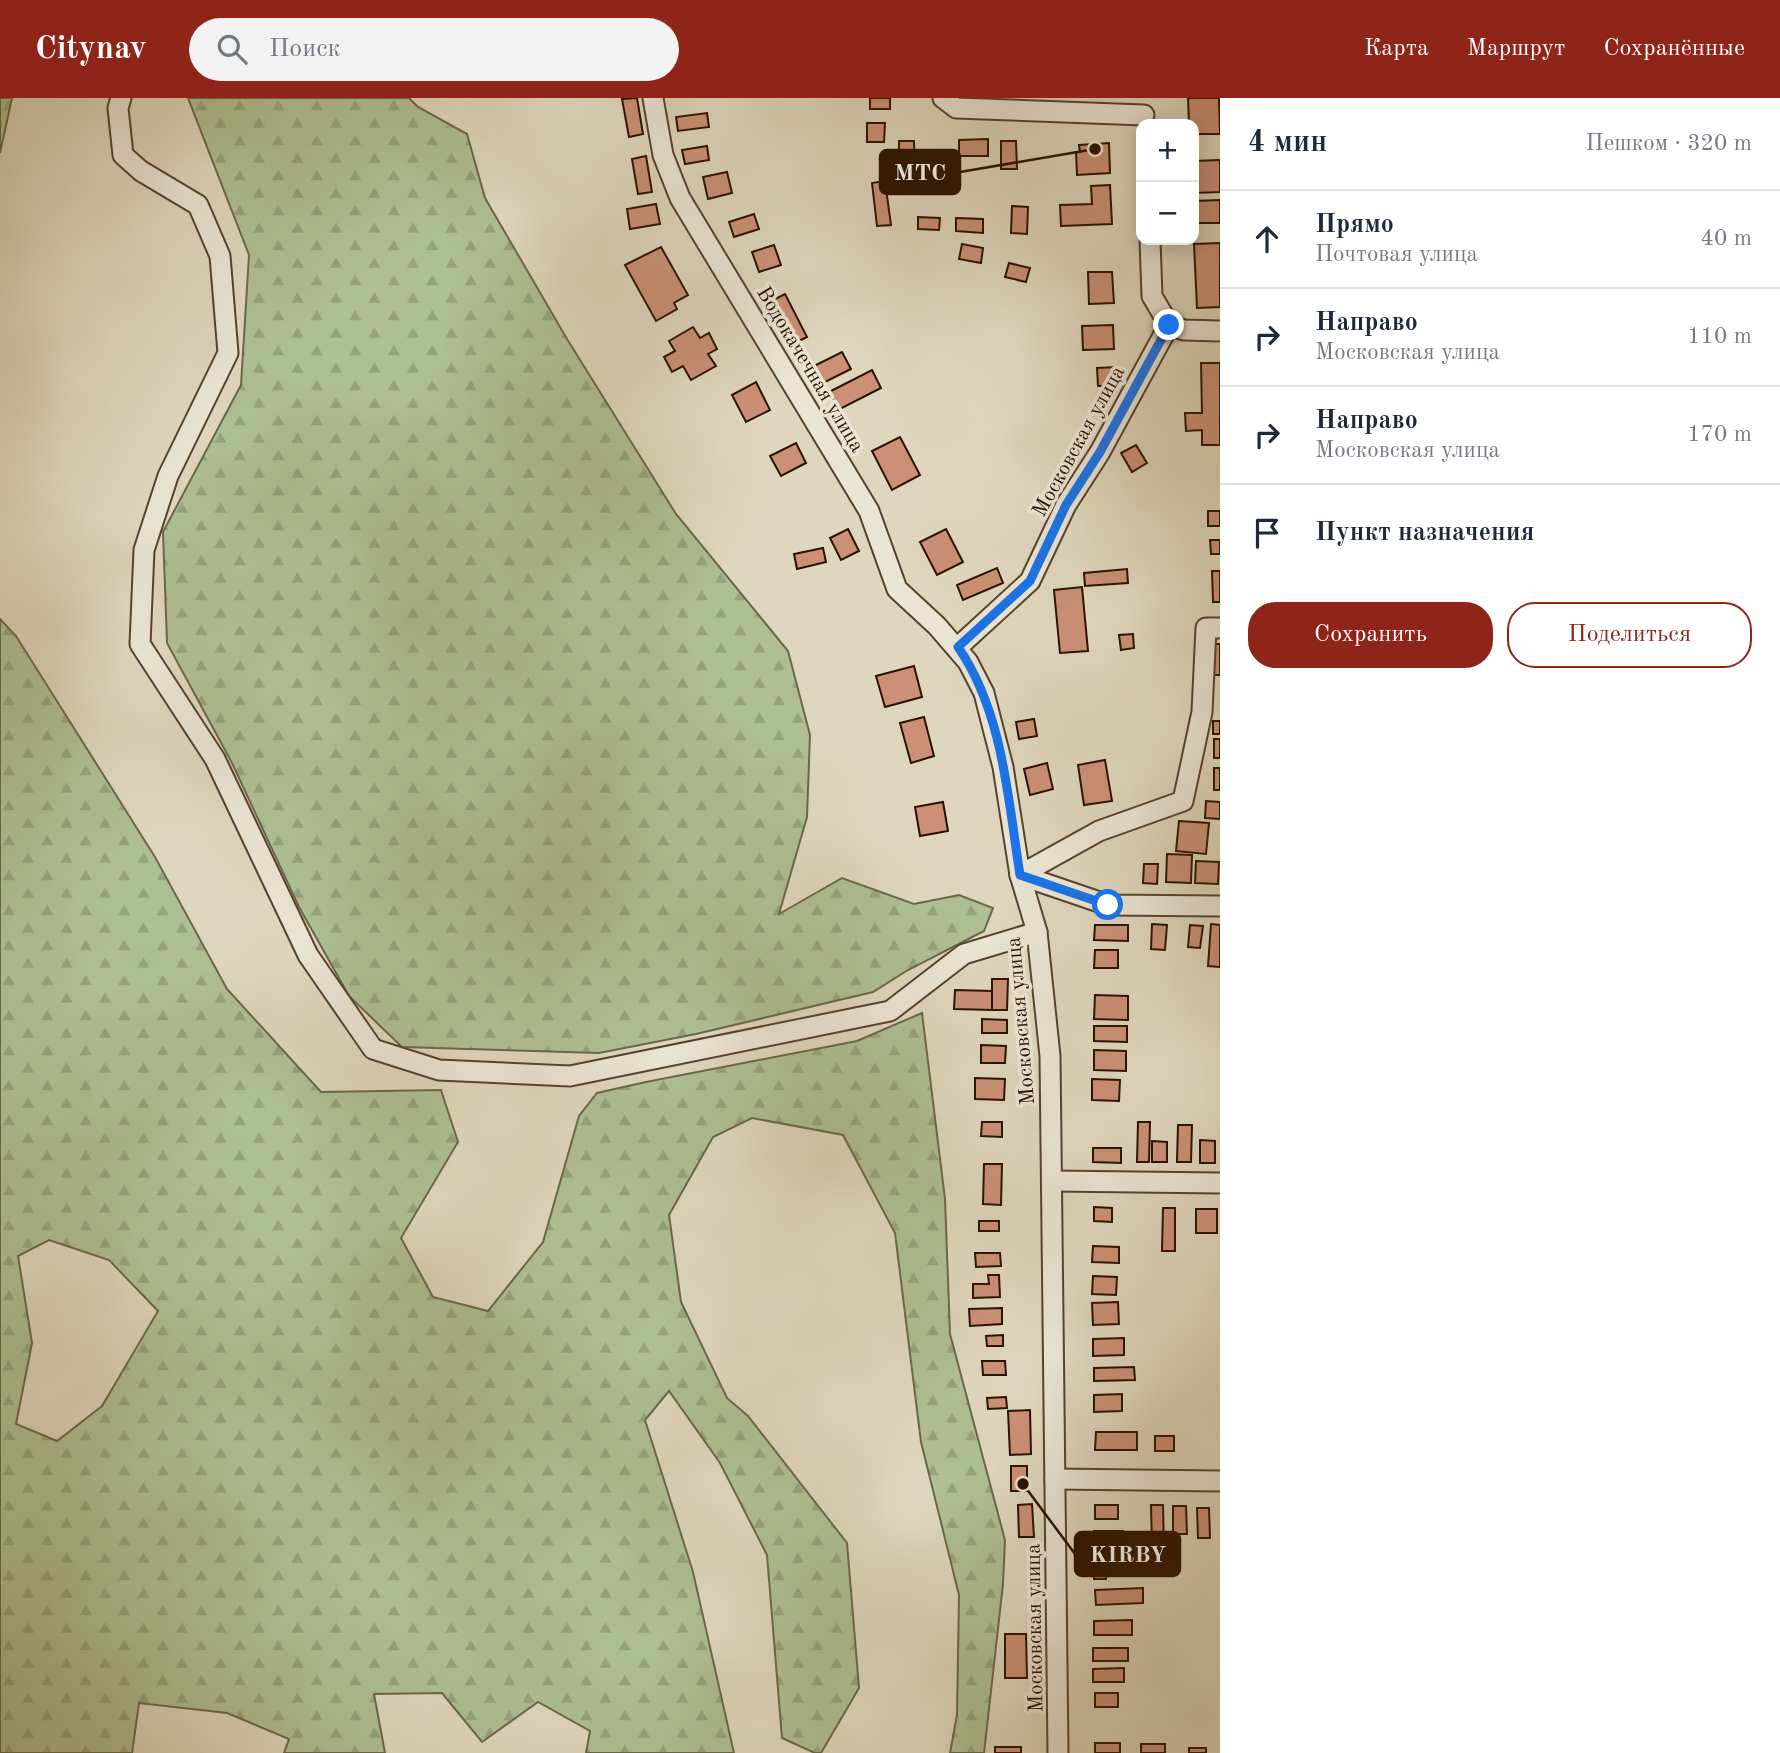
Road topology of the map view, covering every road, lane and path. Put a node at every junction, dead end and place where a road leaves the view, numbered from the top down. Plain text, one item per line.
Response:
1 (121, 98) edge
2 (653, 98) edge
3 (943, 98) edge
4 (1144, 112) edge
5 (1150, 245) edge
6 (1169, 325) junction
7 (1220, 331) edge
8 (1213, 628) edge
9 (958, 647) junction
10 (1020, 875) junction
11 (1220, 906) edge
12 (1037, 932) junction
13 (1052, 1181) junction
14 (1220, 1183) edge
15 (1055, 1479) junction
16 (1220, 1482) edge
17 (1058, 1753) edge

1 - 12 street
2 - 9 street, Водокачечная улица
3 - 4 street
5 - 6 street
6 - 7 street
6 - 9 street, Московская улица
8 - 10 street
9 - 10 street, Московская улица
10 - 11 street
10 - 12 street, Московская улица
12 - 13 street, Московская улица
13 - 14 street
13 - 15 street, Московская улица
15 - 16 street
15 - 17 street, Московская улица

